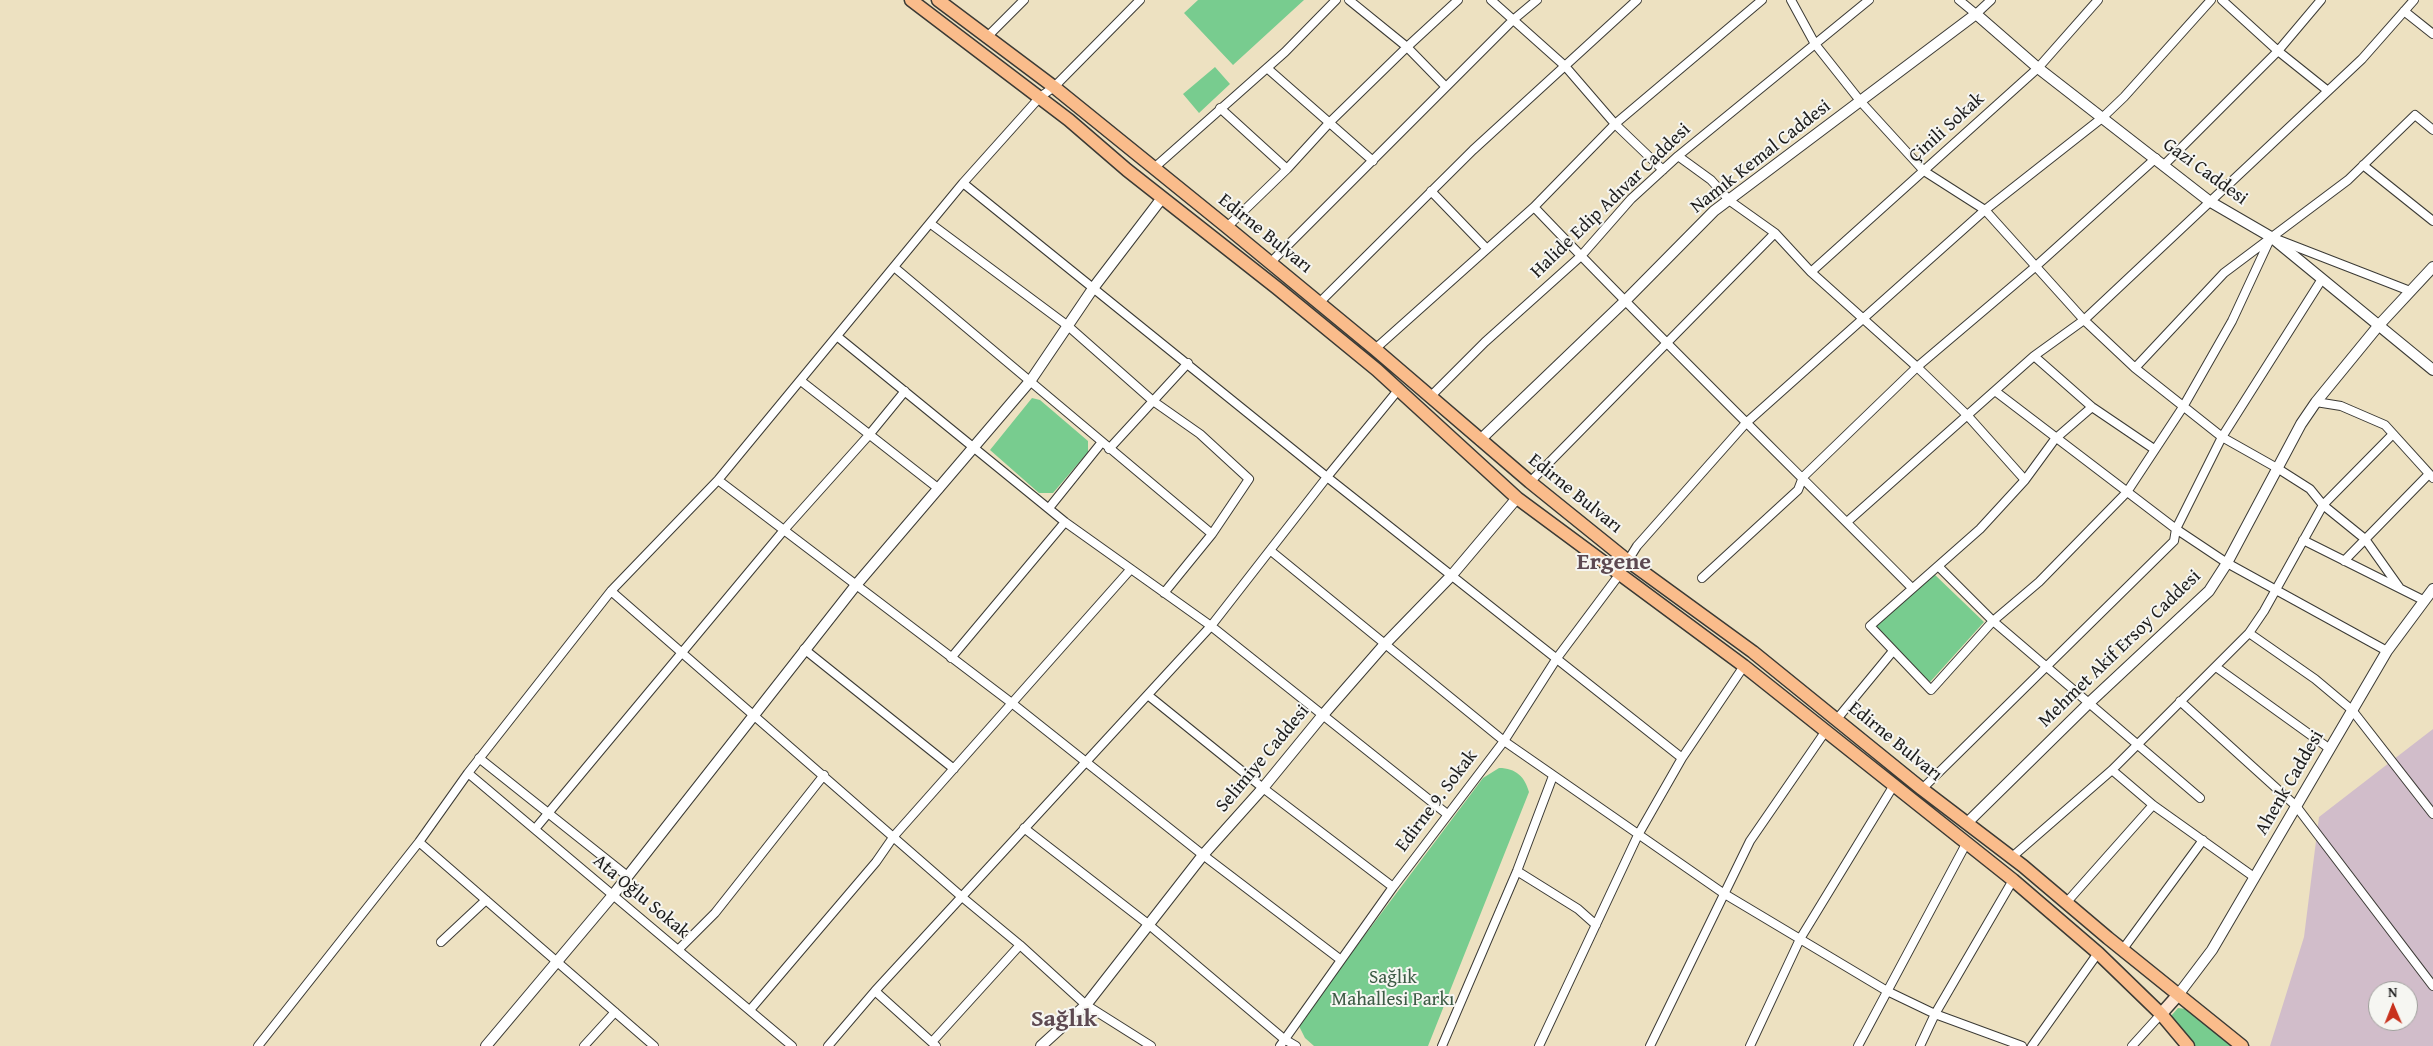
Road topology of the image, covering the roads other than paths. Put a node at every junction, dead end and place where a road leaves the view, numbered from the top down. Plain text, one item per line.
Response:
1 (911, 0) edge
2 (938, 0) edge
3 (1024, 0) edge
4 (1140, 0) edge
5 (1336, 0) edge
6 (1349, 0) edge
7 (1458, 0) edge
8 (1491, 0) edge
9 (1537, 0) edge
10 (1637, 0) edge
11 (1762, 0) edge
12 (1791, 0) edge
13 (1869, 0) edge
14 (1959, 0) edge
15 (1990, 0) edge
16 (2098, 0) edge
17 (2222, 0) edge
18 (2321, 0) edge
19 (2414, 0) edge
20 (2208, 1) edge
21 (950, 4) edge
22 (2404, 11) junction
23 (1976, 14) junction
24 (1513, 20) junction
25 (2433, 34) edge
26 (986, 38) junction
27 (1816, 44) junction
28 (1407, 46) junction
29 (2278, 51) junction
30 (1565, 66) junction
31 (1267, 68) junction
32 (2038, 68) junction
33 (1054, 87) junction
34 (1446, 87) junction
35 (2328, 91) junction
36 (1040, 97) junction
37 (1861, 102) junction
38 (1220, 108) junction
39 (2102, 118) junction
40 (1330, 122) junction
41 (1615, 124) junction
42 (2432, 129) edge
43 (1678, 156) junction
44 (1373, 161) junction
45 (2160, 162) junction
46 (2363, 165) junction
47 (1154, 168) junction
48 (1287, 169) junction
49 (1663, 170) junction
50 (1924, 171) junction
51 (964, 183) junction
52 (1431, 191) junction
53 (1162, 198) junction
54 (1730, 201) junction
55 (2209, 201) junction
56 (1534, 206) junction
57 (1985, 210) junction
58 (2433, 221) edge
59 (931, 224) junction
60 (1227, 227) junction
61 (1775, 233) junction
62 (2272, 237) junction
63 (1486, 248) junction
64 (1580, 256) junction
65 (1270, 263) junction
66 (894, 267) junction
67 (2035, 267) junction
68 (2433, 267) edge
69 (1811, 272) junction
70 (2322, 279) junction
71 (1094, 287) junction
72 (2410, 291) junction
73 (1625, 301) junction
74 (1319, 303) junction
75 (1862, 320) junction
76 (2084, 320) junction
77 (2379, 325) junction
78 (1068, 326) junction
79 (838, 337) junction
80 (1667, 343) junction
81 (1375, 349) junction
82 (2034, 356) junction
83 (1188, 363) junction
84 (1917, 367) junction
85 (2135, 368) junction
86 (2433, 370) edge
87 (1031, 380) junction
88 (801, 381) junction
89 (1399, 389) junction
90 (905, 391) junction
91 (1995, 391) junction
92 (1430, 397) junction
93 (1153, 401) junction
94 (2316, 402) junction
95 (2092, 407) junction
96 (2183, 407) junction
97 (1967, 415) junction
98 (1746, 423) junction
99 (2393, 434) junction
100 (869, 435) junction
101 (2222, 437) junction
102 (2055, 439) junction
103 (1480, 440) junction
104 (1102, 442) junction
105 (974, 448) junction
106 (1109, 449) junction
107 (2154, 449) junction
108 (2277, 468) junction
109 (2431, 476) edge
110 (1327, 477) junction
111 (1803, 477) junction
112 (718, 480) junction
113 (2025, 480) junction
114 (1530, 482) junction
115 (939, 489) junction
116 (2127, 492) junction
117 (1517, 498) junction
118 (2323, 505) junction
119 (1049, 508) junction
120 (1065, 522) junction
121 (1846, 522) junction
122 (2176, 529) junction
123 (784, 530) junction
124 (1212, 534) junction
125 (2303, 540) junction
126 (2365, 540) junction
127 (1271, 551) junction
128 (2344, 560) junction
129 (1628, 561) junction
130 (2227, 563) junction
131 (1939, 567) junction
132 (1130, 570) junction
133 (1452, 575) junction
134 (1619, 575) junction
135 (1702, 578) dead end
136 (856, 585) junction
137 (2399, 587) junction
138 (1912, 588) junction
139 (2276, 589) junction
140 (2433, 589) edge
141 (612, 591) junction
142 (1164, 593) junction
143 (2423, 600) junction
144 (1993, 621) junction
145 (1211, 626) junction
146 (2249, 633) junction
147 (1384, 645) junction
148 (804, 649) junction
149 (1893, 651) junction
150 (2387, 651) junction
151 (682, 652) junction
152 (951, 658) junction
153 (1557, 658) junction
154 (1744, 666) junction
155 (2048, 667) junction
156 (2216, 667) junction
157 (1149, 696) junction
158 (2180, 701) junction
159 (2089, 703) junction
160 (1013, 704) junction
161 (2352, 710) junction
162 (753, 713) junction
163 (1322, 716) junction
164 (1837, 719) junction
165 (1825, 732) junction
166 (1504, 741) junction
167 (2136, 744) junction
168 (2330, 749) junction
169 (479, 758) junction
170 (1682, 758) junction
171 (1087, 761) junction
172 (954, 769) junction
173 (2112, 770) junction
174 (468, 773) junction
175 (824, 775) junction
176 (1553, 776) junction
177 (1894, 784) junction
178 (1262, 788) junction
179 (1922, 789) junction
180 (2200, 798) dead end
181 (2153, 805) junction
182 (2296, 806) junction
183 (547, 814) junction
184 (1447, 814) junction
185 (2433, 814) edge
186 (1968, 822) junction
187 (1024, 828) junction
188 (535, 830) junction
189 (1638, 835) junction
190 (894, 836) junction
191 (2203, 840) junction
192 (419, 842) junction
193 (1966, 844) junction
194 (1203, 856) junction
195 (2012, 857) junction
196 (1517, 870) junction
197 (626, 875) junction
198 (2254, 877) junction
199 (2013, 880) junction
200 (1393, 887) junction
201 (1723, 893) junction
202 (613, 895) junction
203 (962, 897) junction
204 (486, 900) junction
205 (2066, 904) junction
206 (1148, 924) junction
207 (1596, 925) junction
208 (1800, 938) junction
209 (440, 942) dead end
210 (1020, 945) junction
211 (2123, 949) junction
212 (678, 950) junction
213 (2098, 953) junction
214 (1342, 960) junction
215 (557, 963) junction
216 (2433, 986) edge
217 (875, 991) junction
218 (1887, 991) junction
219 (2178, 994) junction
220 (1086, 1005) junction
221 (750, 1010) junction
222 (615, 1012) junction
223 (1935, 1014) junction
224 (2161, 1014) junction
225 (1282, 1042) edge
226 (934, 1044) edge
227 (260, 1045) edge
228 (486, 1046) edge
229 (584, 1046) edge
230 (654, 1046) edge
231 (792, 1046) edge
232 (828, 1046) edge
233 (1041, 1046) edge
234 (1151, 1046) edge
235 (1296, 1046) edge
236 (1442, 1046) edge
237 (1539, 1046) edge
238 (1650, 1046) edge
239 (1750, 1046) edge
240 (1858, 1046) edge
241 (1920, 1046) edge
242 (2022, 1046) edge
243 (2032, 1046) edge
244 (2132, 1046) edge
245 (2188, 1046) edge
246 (2242, 1046) edge

1 - 36 highway, Edirne Bulvarı
2 - 21 highway, Edirne Bulvarı
3 - 26 street
4 - 33 street
5 - 31 street
6 - 28 street
7 - 28 street
8 - 24 street
9 - 24 street
10 - 30 street
11 - 41 street
12 - 27 street
13 - 27 street, Halide Edip Adıvar Caddesi
14 - 23 street, Gazi Caddesi
15 - 23 street, Namık Kemal Caddesi
16 - 32 street, Çinili Sokak
17 - 29 street
18 - 29 street
19 - 22 street
20 - 39 street, Edirne 9. Sokak
21 - 26 highway, Edirne Bulvarı
22 - 25 street
22 - 35 street
23 - 32 street, Gazi Caddesi
23 - 37 street, Namık Kemal Caddesi
24 - 30 street
24 - 34 street
26 - 33 highway, Edirne Bulvarı
27 - 37 street
27 - 43 street, Halide Edip Adıvar Caddesi
28 - 34 street
28 - 40 street
29 - 35 street
29 - 45 street
30 - 41 street
30 - 52 street
31 - 38 street
31 - 40 street
32 - 39 street, Gazi Caddesi
32 - 50 street, Çinili Sokak
33 - 36 street
33 - 47 highway, Edirne Bulvarı
34 - 44 street
35 - 55 street
36 - 51 street
36 - 53 highway, Edirne Bulvarı
37 - 50 street
37 - 54 street, Namık Kemal Caddesi
38 - 47 street
38 - 48 street
39 - 45 street, Gazi Caddesi
39 - 57 street, Edirne 9. Sokak
40 - 44 street
40 - 48 street
41 - 49 street
41 - 56 street
42 - 46 street
43 - 49 street, Halide Edip Adıvar Caddesi
43 - 54 street
44 - 65 street
45 - 55 street, Gazi Caddesi
45 - 67 street
46 - 58 street
46 - 62 street
47 - 60 highway, Edirne Bulvarı
48 - 60 street
49 - 64 street, Halide Edip Adıvar Caddesi
50 - 57 street
50 - 69 street, Çinili Sokak
51 - 59 street
51 - 71 street
52 - 63 street
52 - 74 street
53 - 71 street
53 - 89 highway, Edirne Bulvarı
54 - 61 street
54 - 73 street, Namık Kemal Caddesi
55 - 62 street, Gazi Caddesi
55 - 76 street
56 - 63 street
56 - 64 street
57 - 67 street
57 - 75 street, Edirne 9. Sokak
59 - 66 street
59 - 78 street
60 - 65 highway, Edirne Bulvarı
61 - 69 street
61 - 80 street
62 - 70 street, Gazi Caddesi
62 - 72 street
62 - 85 street
62 - 96 street
63 - 81 street
64 - 73 street
64 - 92 street, Halide Edip Adıvar Caddesi
65 - 74 highway, Edirne Bulvarı
66 - 79 street
66 - 87 street
67 - 76 street
67 - 84 street
68 - 72 street, Mehmet Akif Ersoy Caddesi
69 - 75 street
70 - 77 street, Gazi Caddesi
70 - 101 street
71 - 78 street
71 - 83 street
72 - 77 street, Mehmet Akif Ersoy Caddesi
73 - 80 street
73 - 103 street, Namık Kemal Caddesi
74 - 81 highway, Edirne Bulvarı
75 - 84 street
75 - 98 street, Edirne 9. Sokak
76 - 82 street
76 - 85 street
77 - 86 street, Gazi Caddesi
77 - 94 street, Mehmet Akif Ersoy Caddesi
78 - 87 street
78 - 93 street
79 - 88 street
79 - 90 street
80 - 98 street
80 - 114 street
81 - 92 highway, Edirne Bulvarı
82 - 91 street
82 - 95 street
83 - 93 street
83 - 110 street
84 - 97 street
84 - 111 street
85 - 96 street
87 - 104 street
87 - 105 street
88 - 100 street
88 - 112 street
89 - 110 street
89 - 117 highway, Edirne Bulvarı
90 - 100 street
90 - 105 street
91 - 97 street
91 - 102 street
92 - 103 highway, Edirne Bulvarı
93 - 106 street
93 - 124 street
94 - 99 street
94 - 108 street, Mehmet Akif Ersoy Caddesi
95 - 102 street
95 - 107 street
96 - 101 street
96 - 107 street
97 - 113 street
97 - 121 street
98 - 111 street
98 - 129 street, Edirne 9. Sokak
99 - 109 street
99 - 118 street
100 - 115 street
100 - 123 street
101 - 108 street
101 - 122 street
102 - 113 street
102 - 116 street
103 - 114 highway, Edirne Bulvarı
104 - 106 street
104 - 119 street
105 - 115 street
105 - 119 street
106 - 124 street
107 - 116 street
108 - 118 street
108 - 130 street, Mehmet Akif Ersoy Caddesi
109 - 126 street
110 - 127 street
110 - 133 street
111 - 121 street
111 - 135 street
112 - 123 street
112 - 141 street
113 - 131 street
114 - 129 highway, Edirne Bulvarı
115 - 136 street
116 - 122 street
116 - 144 street
117 - 133 street, Selimiye Caddesi
117 - 134 highway, Edirne Bulvarı
118 - 125 street
118 - 126 street
119 - 120 street
120 - 132 street
120 - 152 street
121 - 138 street
122 - 130 street
122 - 155 street
123 - 136 street
123 - 151 street
124 - 142 street
125 - 128 street
125 - 139 street
126 - 128 street
126 - 137 street
127 - 145 street
127 - 147 street
128 - 137 street
129 - 134 street, Edirne 9. Sokak
129 - 164 highway, Edirne Bulvarı
130 - 139 street
130 - 159 street, Mehmet Akif Ersoy Caddesi
131 - 138 street
131 - 144 street
132 - 142 street
132 - 160 street
133 - 147 street, Selimiye Caddesi
133 - 153 street
134 - 153 street, Edirne 9. Sokak
134 - 154 highway, Edirne Bulvarı
136 - 148 street
136 - 152 street
137 - 143 street
138 - 149 street
139 - 146 street
139 - 150 street
140 - 143 street, Ahenk Caddesi
141 - 151 street
141 - 169 street
142 - 145 street
143 - 150 street, Ahenk Caddesi
144 - 149 street
144 - 155 street
145 - 157 street
145 - 163 street
146 - 156 street
146 - 161 street
147 - 163 street, Selimiye Caddesi
147 - 166 street
148 - 162 street
148 - 172 street
149 - 164 street
150 - 161 street, Ahenk Caddesi
151 - 162 street
151 - 183 street
152 - 160 street
153 - 166 street, Edirne 9. Sokak
153 - 170 street
154 - 165 highway, Edirne Bulvarı
154 - 170 street
155 - 159 street
155 - 179 street
156 - 158 street
156 - 168 street
157 - 171 street
157 - 178 street
158 - 167 street
158 - 182 street
159 - 167 street
159 - 186 street, Mehmet Akif Ersoy Caddesi
160 - 171 street
160 - 172 street
161 - 168 street, Ahenk Caddesi
161 - 185 street
162 - 175 street
162 - 197 street
163 - 178 street, Selimiye Caddesi
163 - 184 street
164 - 179 highway, Edirne Bulvarı
165 - 177 highway, Edirne Bulvarı
165 - 201 street
166 - 176 street
166 - 184 street, Edirne 9. Sokak
167 - 173 street
167 - 180 street
168 - 182 street, Ahenk Caddesi
169 - 174 street
169 - 183 street
170 - 189 street
171 - 187 street
171 - 194 street
172 - 190 street
173 - 181 street
173 - 195 street
174 - 188 street, Ata Oğlu Sokak
174 - 192 street
175 - 190 street
175 - 212 street
176 - 189 street
176 - 196 street
177 - 193 highway, Edirne Bulvarı
177 - 208 street
178 - 194 street, Selimiye Caddesi
178 - 200 street
179 - 186 highway, Edirne Bulvarı
181 - 191 street
181 - 205 street
182 - 198 street, Ahenk Caddesi
182 - 216 street
183 - 188 street
183 - 197 street
184 - 200 street, Edirne 9. Sokak
186 - 195 highway, Edirne Bulvarı
187 - 203 street
187 - 206 street
188 - 202 street, Ata Oğlu Sokak
189 - 201 street
189 - 207 street
190 - 203 street
190 - 221 street
191 - 198 street
191 - 211 street
192 - 204 street
192 - 227 street
193 - 199 highway, Edirne Bulvarı
193 - 218 street
194 - 206 street, Selimiye Caddesi
194 - 214 street
195 - 205 highway, Edirne Bulvarı
196 - 207 street
196 - 236 street
197 - 202 street
198 - 219 street, Ahenk Caddesi
199 - 213 highway, Edirne Bulvarı
199 - 223 street
200 - 214 street, Edirne 9. Sokak
201 - 208 street
201 - 238 street
202 - 212 street, Ata Oğlu Sokak
202 - 215 street
203 - 210 street
203 - 217 street
204 - 209 street
204 - 215 street
205 - 211 highway, Edirne Bulvarı
206 - 220 street, Selimiye Caddesi
206 - 225 street
207 - 237 street
208 - 218 street
208 - 239 street
210 - 220 street
210 - 226 street
211 - 219 highway, Edirne Bulvarı
212 - 221 street, Ata Oğlu Sokak
213 - 224 highway, Edirne Bulvarı
213 - 243 street
214 - 225 street, Edirne 9. Sokak
215 - 222 street
215 - 228 street
217 - 226 street
217 - 232 street
218 - 223 street
218 - 240 street
219 - 224 main road
219 - 246 highway, Edirne Bulvarı
220 - 233 street, Selimiye Caddesi
220 - 234 street
221 - 231 street, Ata Oğlu Sokak
222 - 229 street
222 - 230 street
223 - 241 street
223 - 242 street
224 - 244 street
224 - 245 highway, Edirne Bulvarı
225 - 235 street

